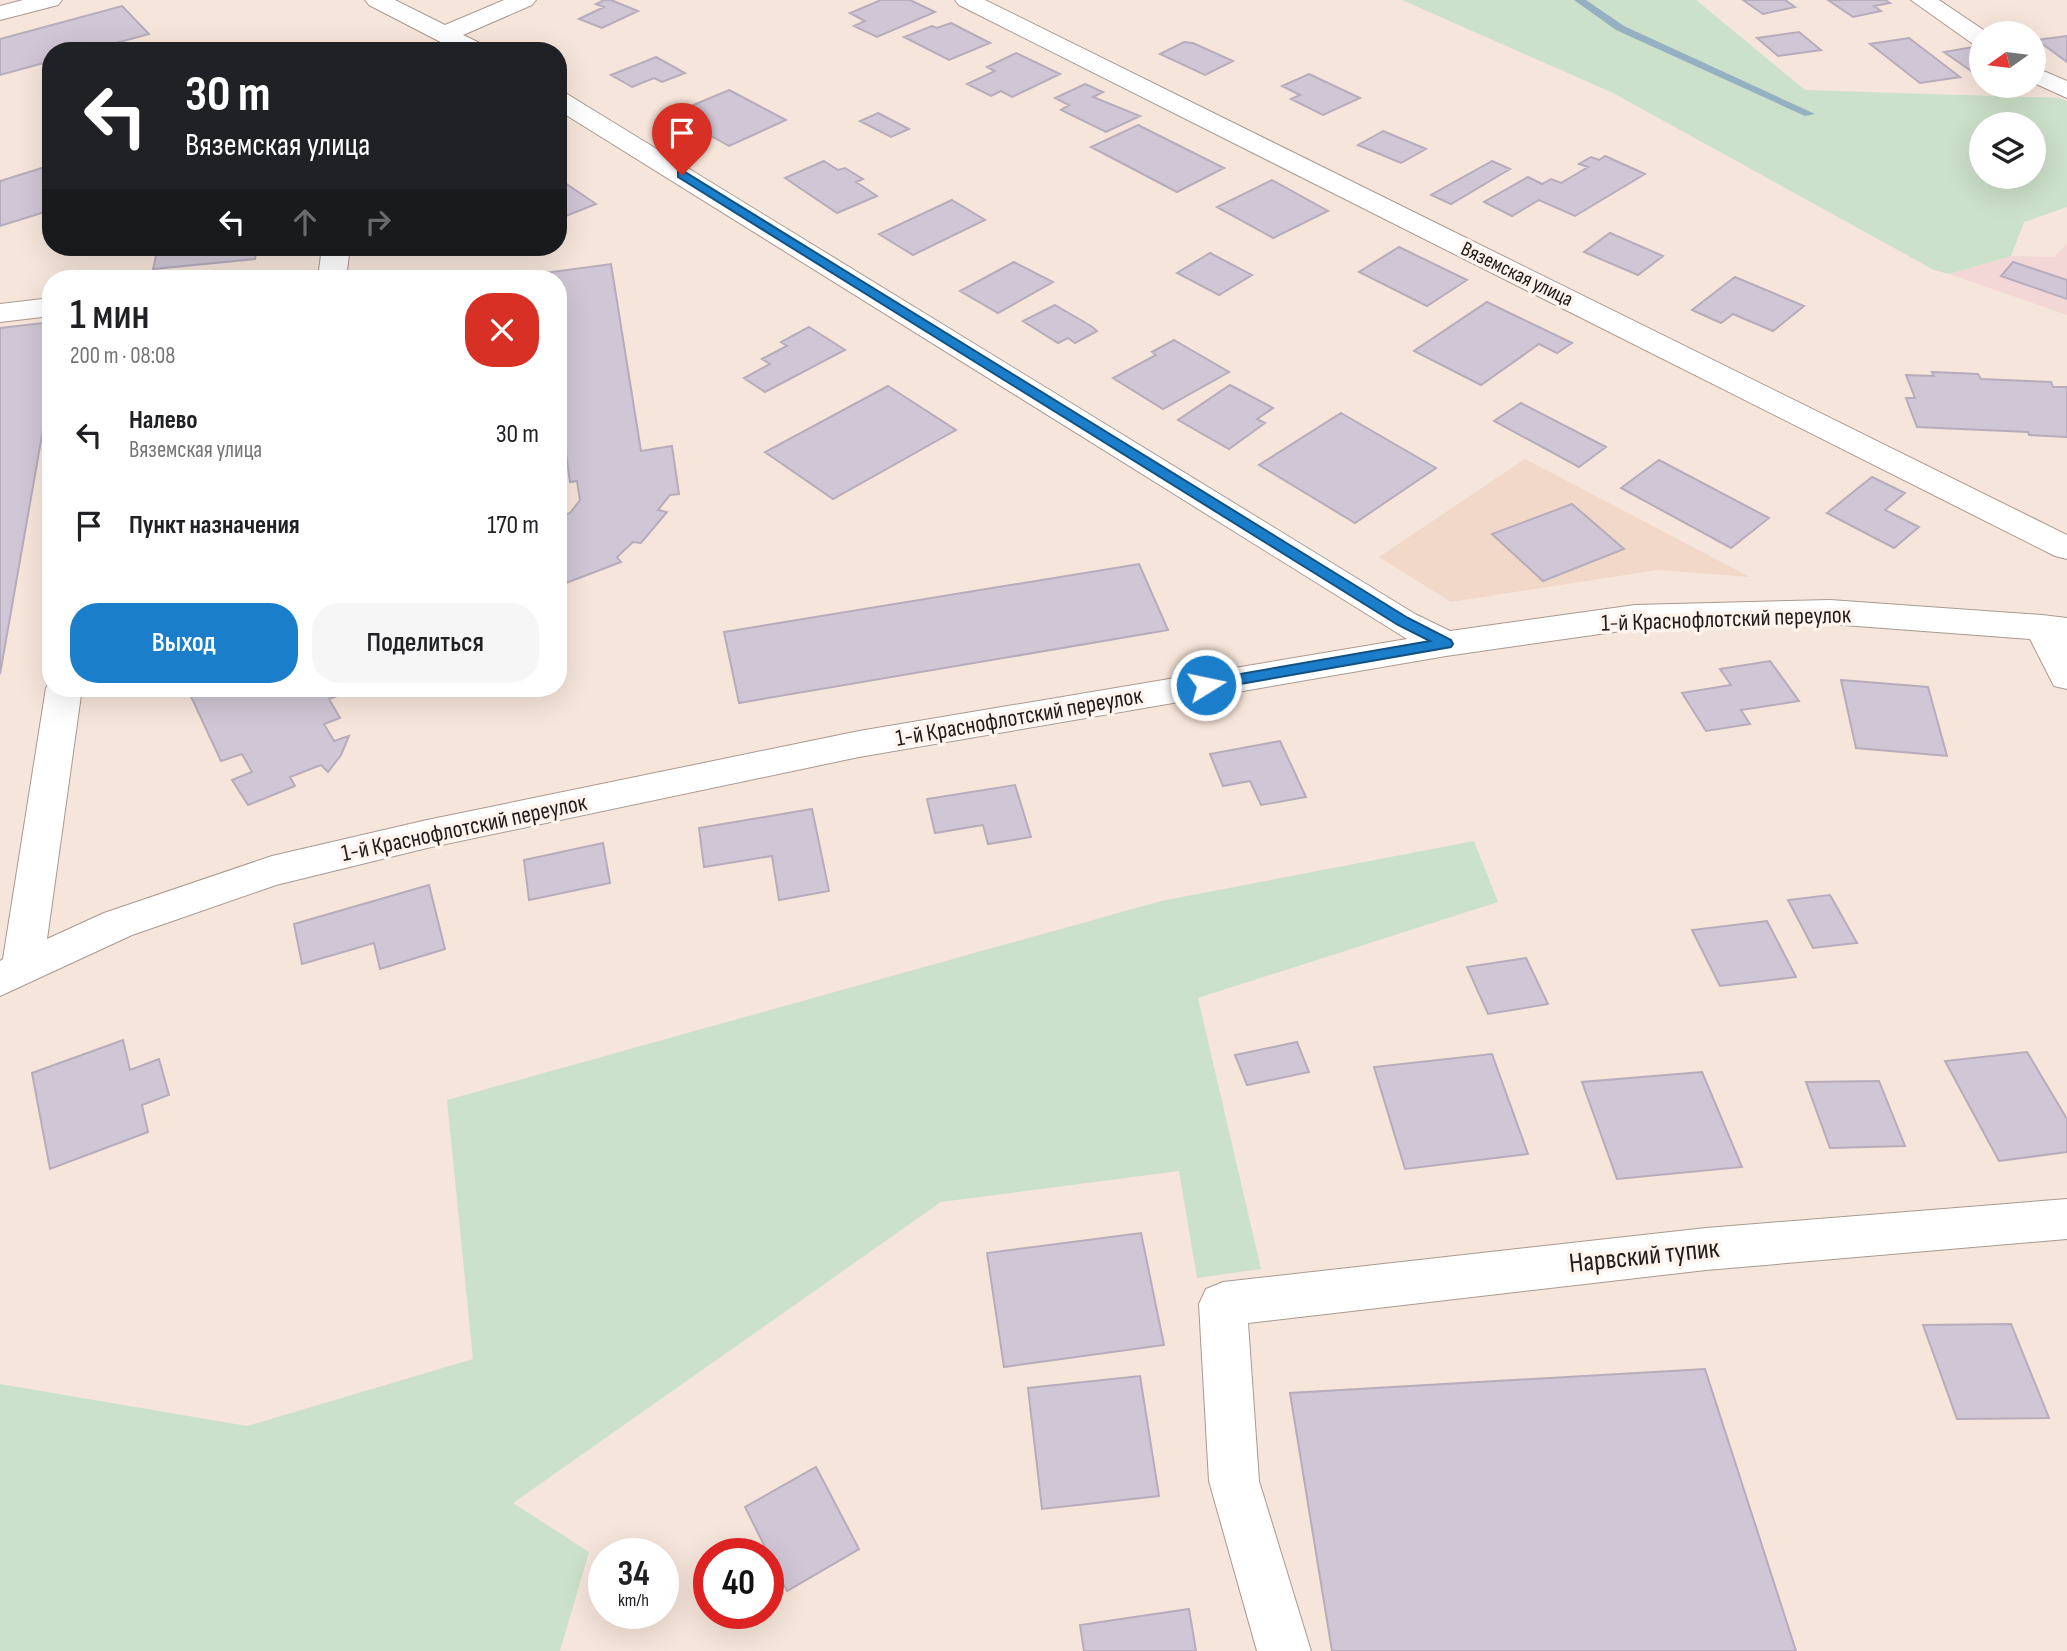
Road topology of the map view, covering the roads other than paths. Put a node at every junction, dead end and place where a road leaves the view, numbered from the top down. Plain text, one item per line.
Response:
1 (50, 0) edge
2 (377, 0) edge
3 (524, 0) edge
4 (967, 0) edge
5 (1923, 0) edge
6 (0, 13) edge
7 (1969, 31) edge
8 (447, 33) junction
9 (462, 42) edge
10 (2046, 80) edge
11 (2067, 90) edge
12 (567, 106) edge
13 (42, 308) edge
14 (0, 313) edge
15 (2067, 548) edge
16 (2054, 629) edge
17 (1446, 644) junction
18 (2067, 677) edge
19 (62, 697) edge
20 (11, 974) edge
21 (2067, 1219) edge
22 (1284, 1651) edge

1 - 6 street
2 - 8 street
3 - 8 street
4 - 15 street, Вяземская улица
5 - 7 street
8 - 9 street
10 - 11 street
12 - 17 street
13 - 14 street
16 - 17 street, 1-й Краснофлотский переулок
16 - 18 street
17 - 20 street, 1-й Краснофлотский переулок
19 - 20 street
21 - 22 street, Нарвский тупик

